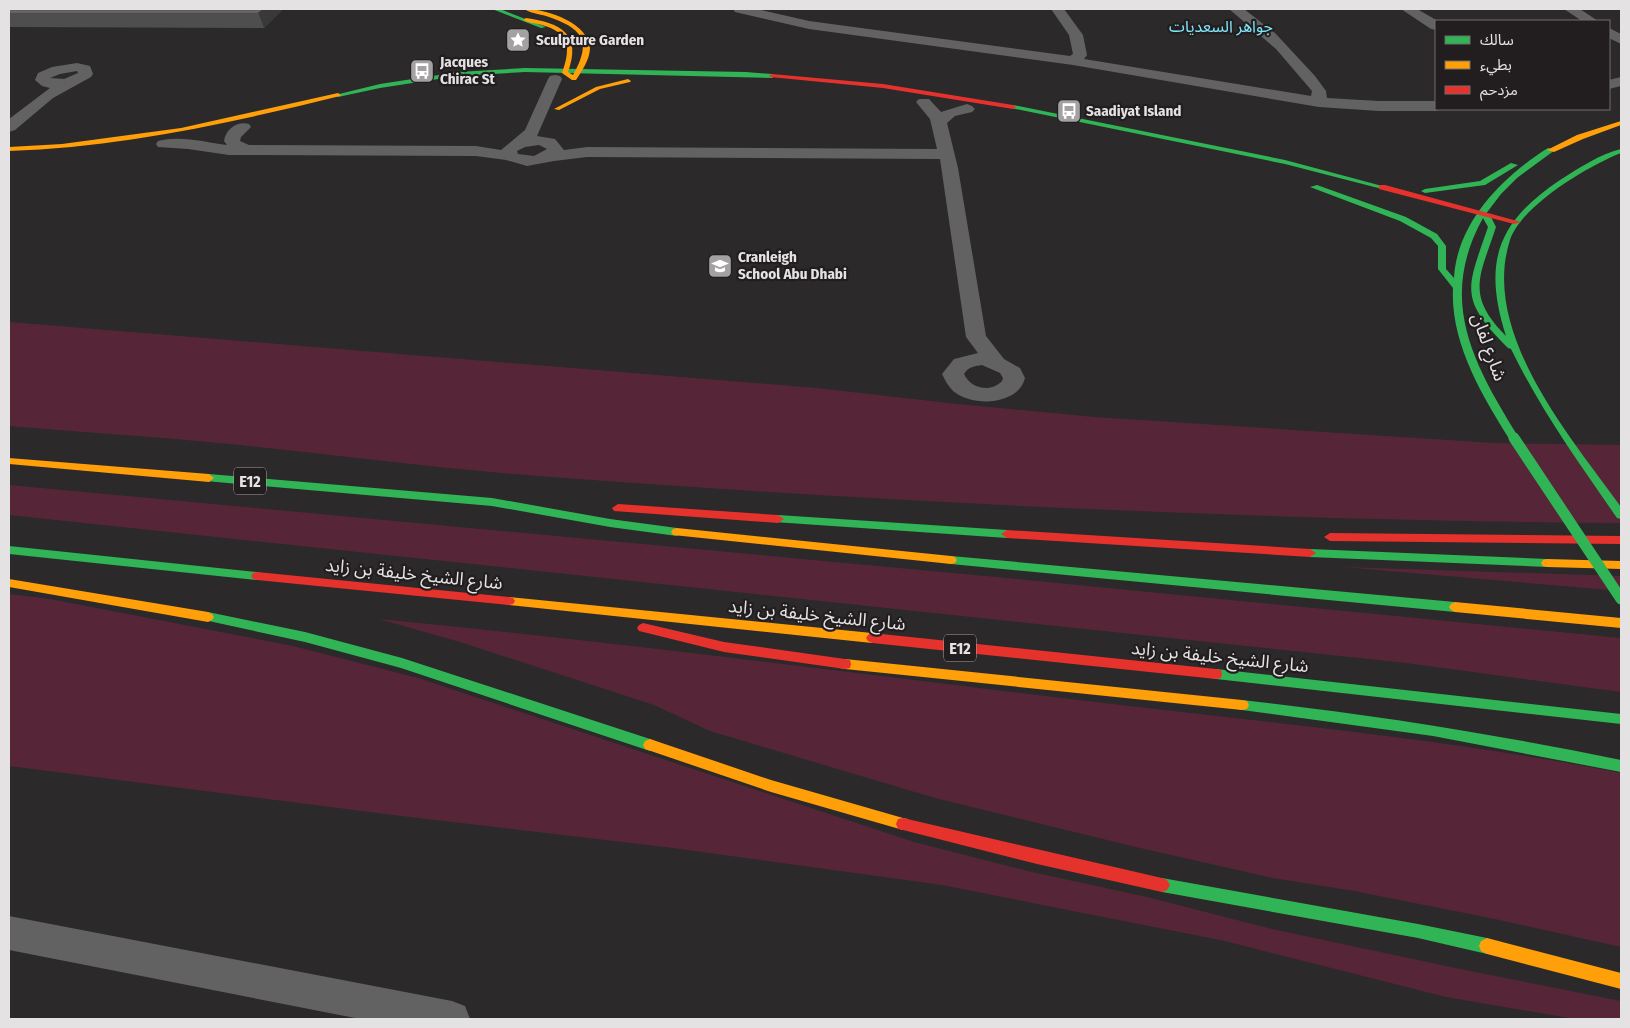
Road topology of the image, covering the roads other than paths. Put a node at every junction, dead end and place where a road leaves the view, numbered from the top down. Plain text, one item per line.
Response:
1 (495, 9) edge
2 (740, 9) edge
3 (1058, 9) edge
4 (1236, 9) edge
5 (1408, 9) edge
6 (1571, 9) edge
7 (526, 14) edge
8 (1589, 20) edge
9 (1435, 25) edge
10 (1610, 33) edge
11 (1621, 40) edge
12 (586, 53) junction
13 (1073, 61) junction
14 (746, 74) junction
15 (566, 75) junction
16 (644, 76) junction
17 (924, 102) junction
18 (1318, 102) junction
19 (1435, 106) edge
20 (9, 108) edge
21 (557, 109) junction
22 (967, 109) junction
23 (939, 121) junction
24 (1621, 123) edge
25 (9, 127) edge
26 (244, 127) junction
27 (181, 130) junction
28 (157, 146) joint
29 (550, 147) junction
30 (515, 148) junction
31 (1554, 149) junction
32 (9, 150) edge
33 (247, 150) junction
34 (1621, 151) edge
35 (946, 154) junction
36 (1189, 155) dead end
37 (9, 158) edge
38 (1533, 162) junction
39 (1398, 191) junction
40 (1411, 210) dead end
41 (1482, 212) junction
42 (1494, 215) junction
43 (1517, 222) junction
44 (1469, 224) junction
45 (1491, 230) junction
46 (1509, 234) junction
47 (1456, 286) junction
48 (976, 337) junction
49 (1515, 349) junction
50 (995, 361) junction
51 (960, 364) junction
52 (9, 461) edge
53 (492, 502) junction
54 (588, 507) dead end
55 (607, 508) dead end
56 (1621, 515) edge
57 (1210, 535) dead end
58 (1041, 536) junction
59 (1322, 537) dead end
60 (1621, 540) edge
61 (9, 550) edge
62 (1621, 566) edge
63 (9, 583) edge
64 (1621, 599) edge
65 (575, 607) junction
66 (1621, 623) edge
67 (1621, 719) edge
68 (1621, 766) edge
69 (9, 933) edge
70 (1621, 981) edge
71 (452, 1019) edge

1 - 7 main road
2 - 13 street
3 - 13 street
4 - 18 street
5 - 9 street
6 - 8 street
7 - 12 main road
7 - 15 main road
10 - 11 street
12 - 15 main road
12 - 16 main road
13 - 18 street
14 - 15 main road
14 - 16 main road
14 - 39 main road
15 - 16 main road
15 - 21 street
15 - 26 main road
15 - 27 main road
15 - 30 street
16 - 17 main road
16 - 21 main road
17 - 22 main road
17 - 23 street
18 - 19 street
20 - 25 street
21 - 29 street
22 - 23 street
22 - 36 main road
23 - 35 street
24 - 31 main road, شارع لفان
26 - 28 main road
26 - 33 street
27 - 32 main road
27 - 37 main road
28 - 33 street
29 - 30 street
29 - 35 street
30 - 33 street
31 - 38 main road, شارع لفان
31 - 42 main road
34 - 43 main road, شارع لفان
35 - 48 street
38 - 39 main road
38 - 41 main road, شارع لفان
39 - 41 main road
40 - 47 main road
41 - 42 main road
41 - 44 main road, شارع لفان
41 - 45 main road
42 - 43 main road
42 - 46 main road
43 - 46 main road, شارع لفان
44 - 45 main road
44 - 47 main road, شارع لفان
45 - 46 main road
45 - 49 main road
46 - 49 main road, شارع لفان
47 - 64 main road, شارع لفان, bridge
48 - 50 street
48 - 51 street
49 - 56 main road, شارع لفان
50 - 51 street
50 - 51 street
52 - 53 main road, E12
53 - 54 main road
53 - 66 main road, E12
55 - 58 main road
57 - 58 main road
58 - 62 main road
59 - 60 main road
61 - 65 main road, شارع الشيخ خليفة بن زايد / E12
63 - 70 main road
65 - 67 main road, شارع الشيخ خليفة بن زايد / E12
65 - 68 main road
69 - 71 street

